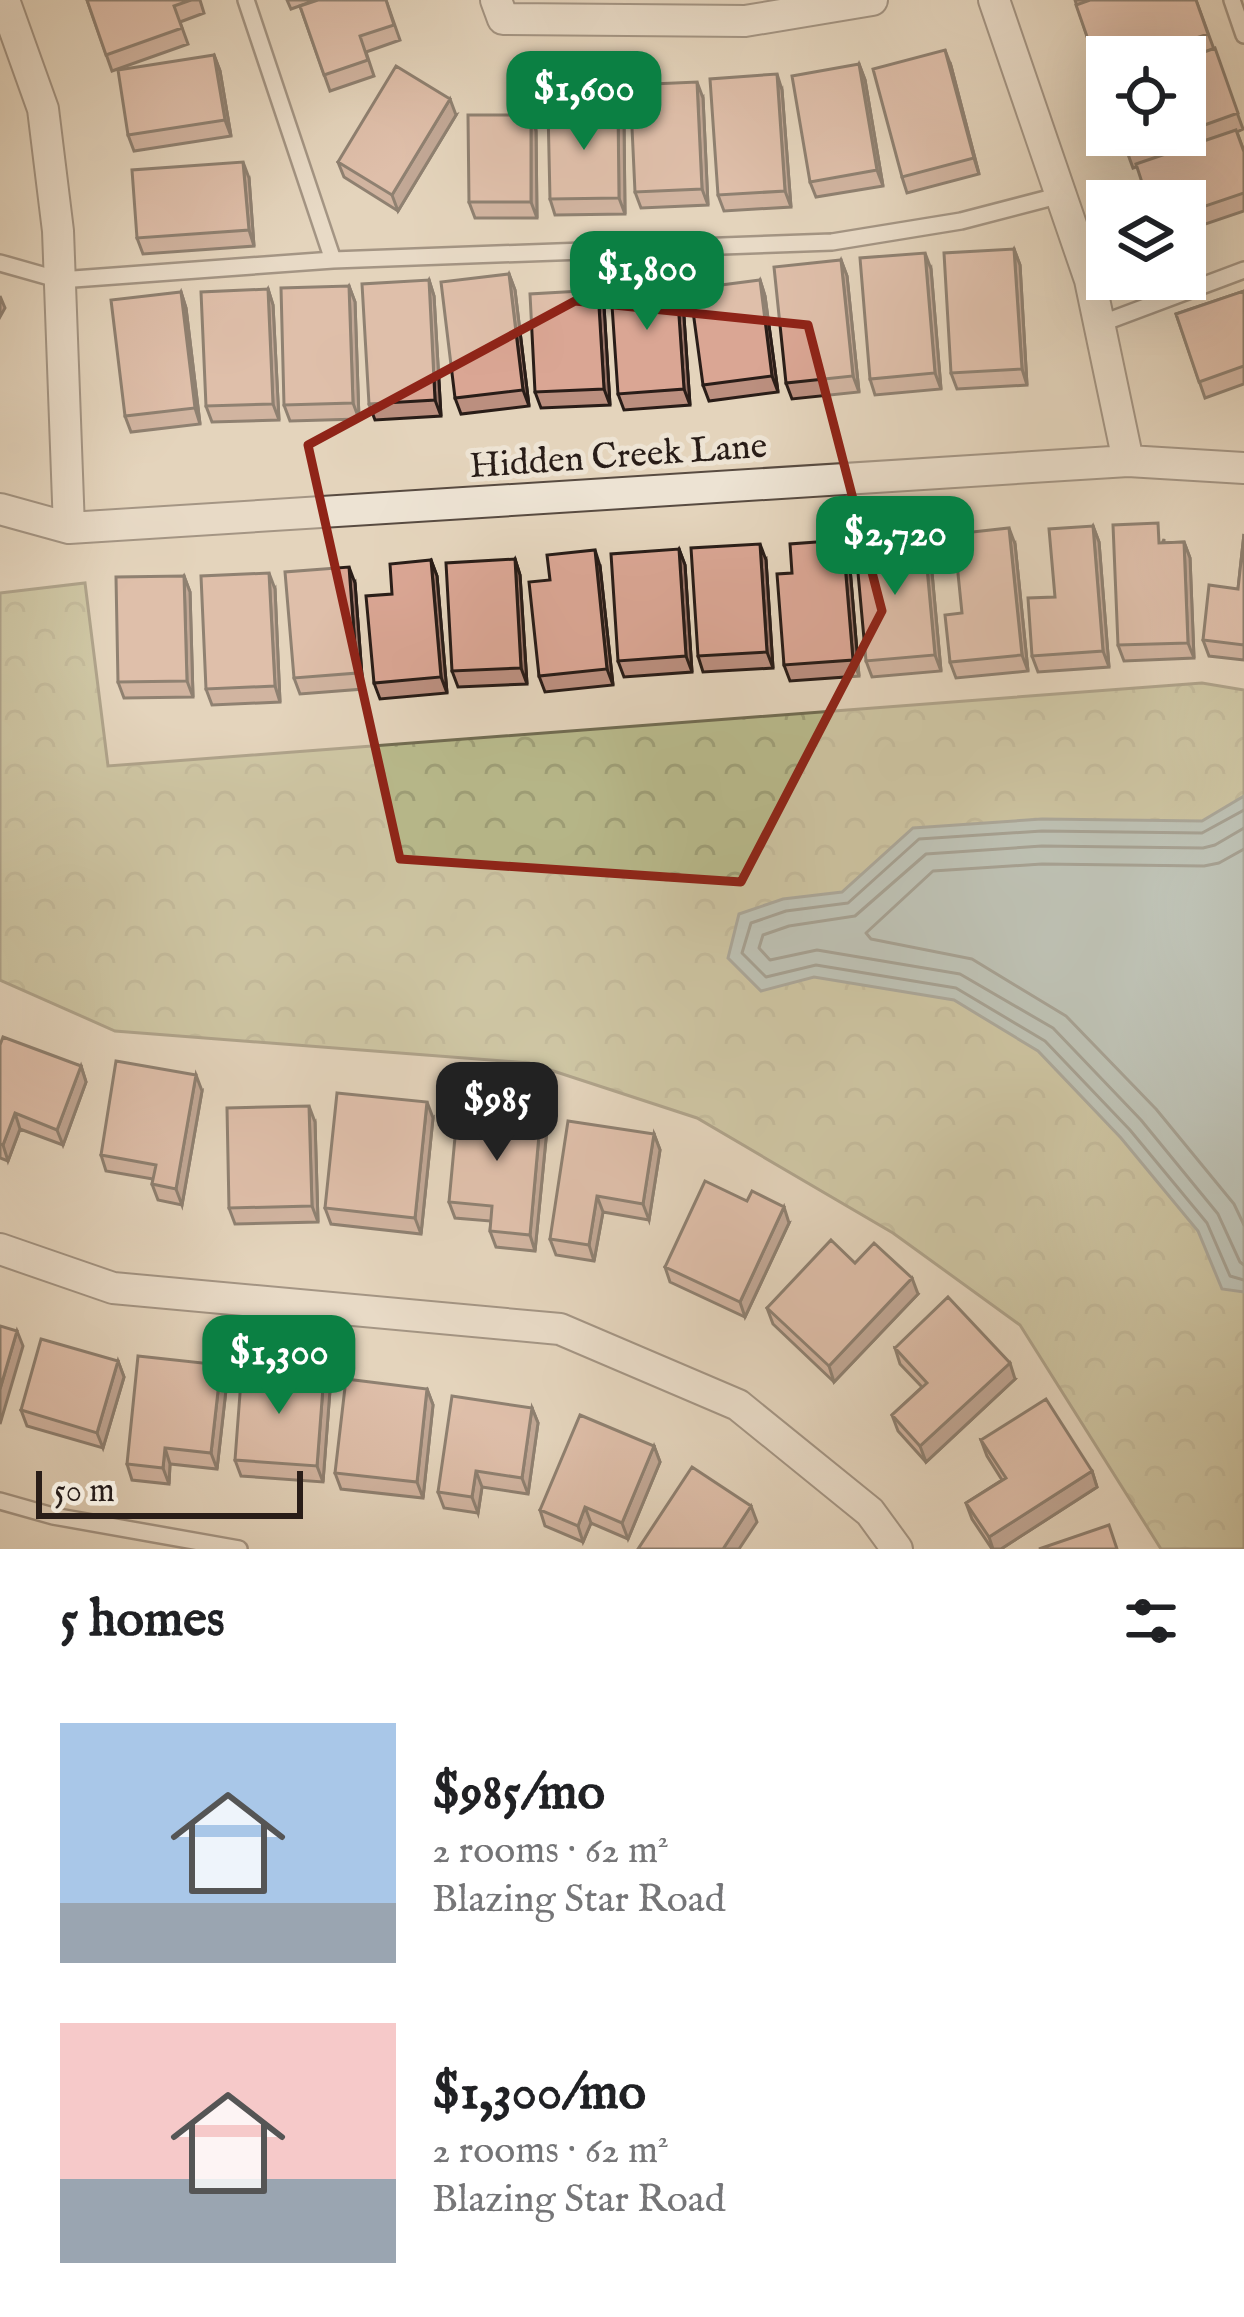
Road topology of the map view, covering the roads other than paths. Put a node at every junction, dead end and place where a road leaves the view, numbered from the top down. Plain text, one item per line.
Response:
1 (4, 0) edge
2 (246, 0) edge
3 (872, 0) edge
4 (994, 0) edge
5 (1232, 0) edge
6 (500, 9) edge
7 (742, 10) edge
8 (1244, 35) edge
9 (1061, 195) junction
10 (333, 260) junction
11 (0, 263) edge
12 (1244, 269) edge
13 (60, 280) junction
14 (1100, 324) junction
15 (1128, 461) junction
16 (1244, 468) edge
17 (0, 509) edge
18 (69, 528) junction
19 (0, 1249) edge
20 (0, 1501) edge
21 (239, 1549) edge
22 (896, 1549) edge

1 - 13 street
2 - 10 lane
3 - 7 street
4 - 9 street
5 - 8 lane
6 - 7 street
9 - 10 lane
9 - 14 street
10 - 13 lane
11 - 13 lane
12 - 14 lane
13 - 18 street
14 - 15 street
15 - 16 street, Hidden Creek Lane
15 - 18 street, Hidden Creek Lane
17 - 18 street, Hidden Creek Lane
19 - 22 street
20 - 21 lane

